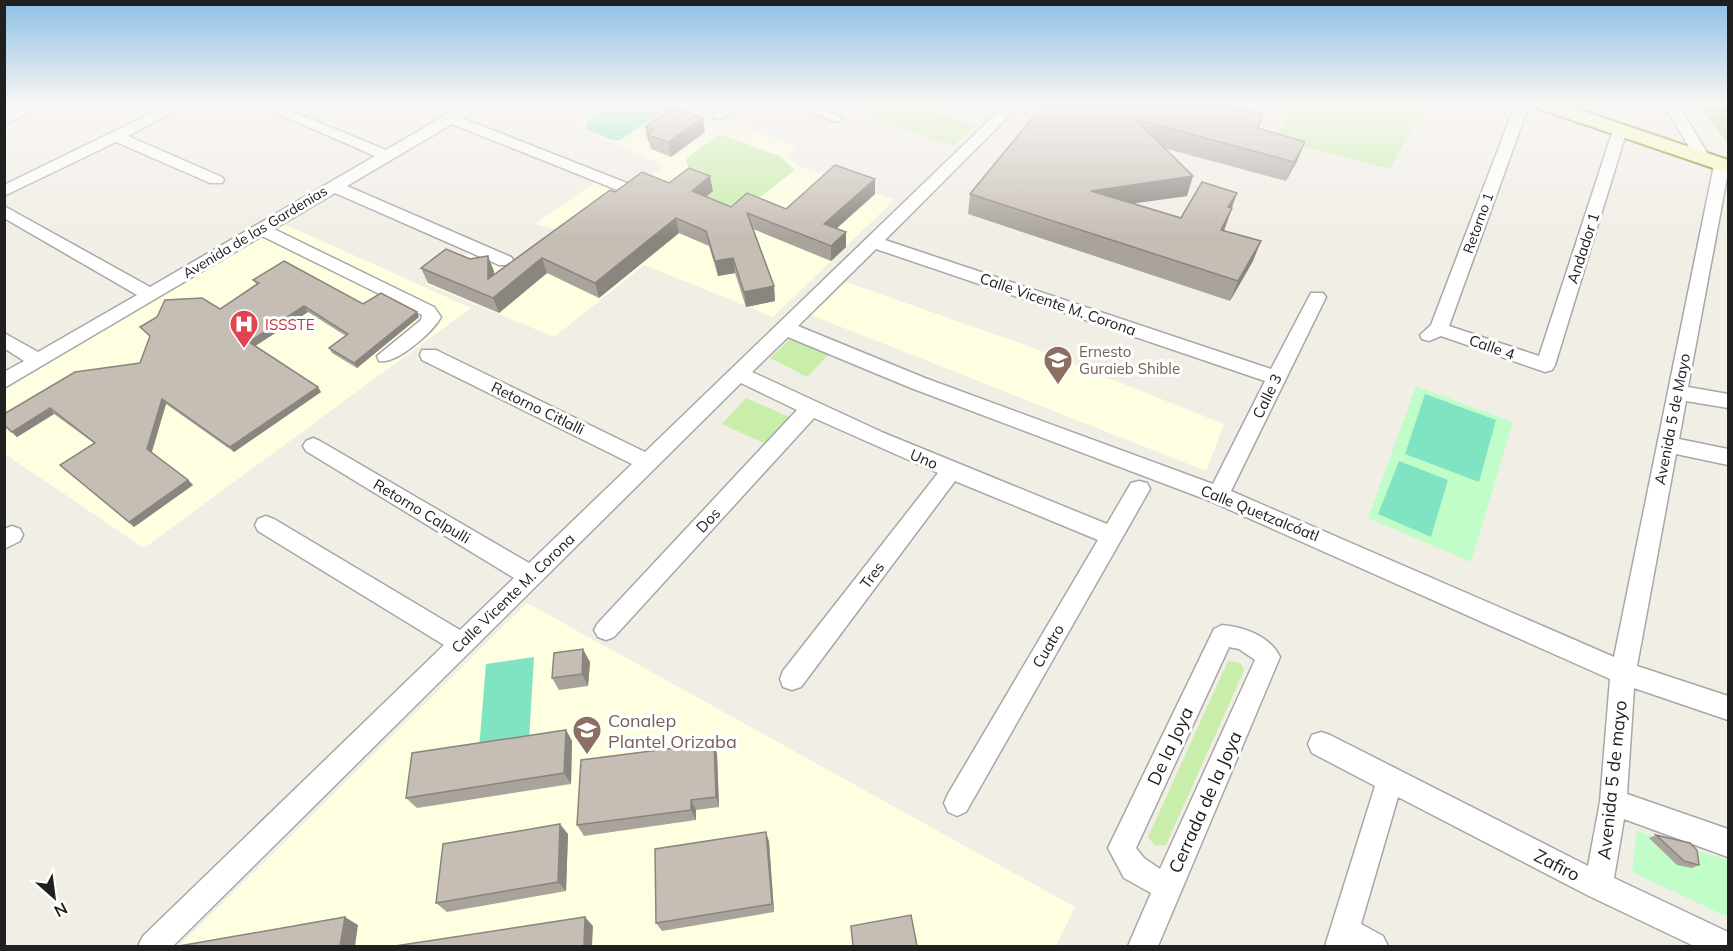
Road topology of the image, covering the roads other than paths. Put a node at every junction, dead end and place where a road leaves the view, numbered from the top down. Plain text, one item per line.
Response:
1 (88, 149) edge
2 (146, 149) edge
3 (372, 149) edge
4 (395, 149) edge
5 (529, 149) edge
6 (968, 149) edge
7 (1505, 149) edge
8 (1614, 149) edge
9 (1676, 149) edge
10 (1706, 149) edge
11 (385, 155) junction
12 (1718, 164) edge
13 (216, 180) dead end
14 (333, 186) junction
15 (4, 190) edge
16 (631, 190) edge
17 (4, 211) edge
18 (1720, 222) edge
19 (261, 229) junction
20 (874, 242) junction
21 (506, 261) dead end
22 (150, 295) junction
23 (1317, 297) dead end
24 (787, 329) junction
25 (1433, 332) joint
26 (4, 339) edge
27 (429, 355) dead end
28 (386, 356) dead end
29 (38, 361) junction
30 (1545, 365) joint
31 (739, 374) junction
32 (1276, 378) junction
33 (4, 381) edge
34 (1677, 392) junction
35 (1728, 401) edge
36 (810, 409) junction
37 (1667, 444) junction
38 (313, 446) dead end
39 (1728, 457) edge
40 (647, 462) junction
41 (951, 471) junction
42 (1140, 489) dead end
43 (1218, 495) junction
44 (266, 525) dead end
45 (1112, 536) junction
46 (531, 576) junction
47 (606, 630) dead end
48 (461, 643) junction
49 (1268, 657) joint
50 (1623, 674) junction
51 (792, 679) dead end
52 (1728, 708) edge
53 (1321, 744) dead end
54 (1390, 781) junction
55 (1613, 802) junction
56 (957, 803) dead end
57 (1728, 843) edge
58 (1168, 885) junction
59 (1599, 886) junction
60 (1342, 938) edge
61 (153, 946) edge
62 (1143, 946) edge
63 (1373, 946) edge
64 (1725, 946) edge

1 - 15 street
2 - 13 street
3 - 11 street
4 - 11 street, Avenida de las Gardenias
5 - 16 street
6 - 20 street, Calle Vicente M. Corona
7 - 25 street, Retorno 1
8 - 30 street, Andador 1
9 - 12 street
10 - 12 street
11 - 14 street, Avenida de las Gardenias
12 - 18 street, Avenida 5 de Mayo
14 - 19 street, Avenida de las Gardenias
14 - 21 street
17 - 22 street
18 - 34 street, Avenida 5 de Mayo
19 - 22 street, Avenida de las Gardenias
19 - 28 street
20 - 24 street, Calle Vicente M. Corona
20 - 32 street, Calle Vicente M. Corona
22 - 29 street, Avenida de las Gardenias
23 - 32 street, Calle 3
24 - 31 street, Calle Vicente M. Corona
24 - 43 street, Calle Quetzalcóatl
25 - 30 street, Calle 4
26 - 29 street
27 - 40 street, Retorno Citlalli
29 - 33 street, Avenida de las Gardenias
31 - 36 street, Uno
31 - 40 street, Calle Vicente M. Corona
32 - 43 street, Calle 3
34 - 35 street
34 - 37 street, Avenida 5 de Mayo
36 - 41 street, Uno
36 - 47 street, Dos
37 - 39 street
37 - 50 street, Avenida 5 de Mayo
38 - 46 street, Retorno Calpulli
40 - 46 street, Calle Vicente M. Corona
41 - 45 street, Uno
41 - 51 street, Tres
42 - 45 street, Cuatro
43 - 50 street, Calle Quetzalcóatl
44 - 48 street
45 - 56 street, Cuatro
46 - 48 street, Calle Vicente M. Corona
48 - 61 street, Calle Vicente M. Corona
49 - 58 street, Cerrada de la Joya
49 - 58 street, De la Joya
50 - 52 street, Calle Quetzalcóatl
50 - 55 street, Avenida 5 de mayo
53 - 54 street, Zafiro
54 - 59 street, Zafiro
54 - 60 street
55 - 57 street
55 - 59 street, Avenida 5 de mayo
58 - 62 street, Cerrada de la Joya
59 - 64 street, Zafiro
60 - 63 street

